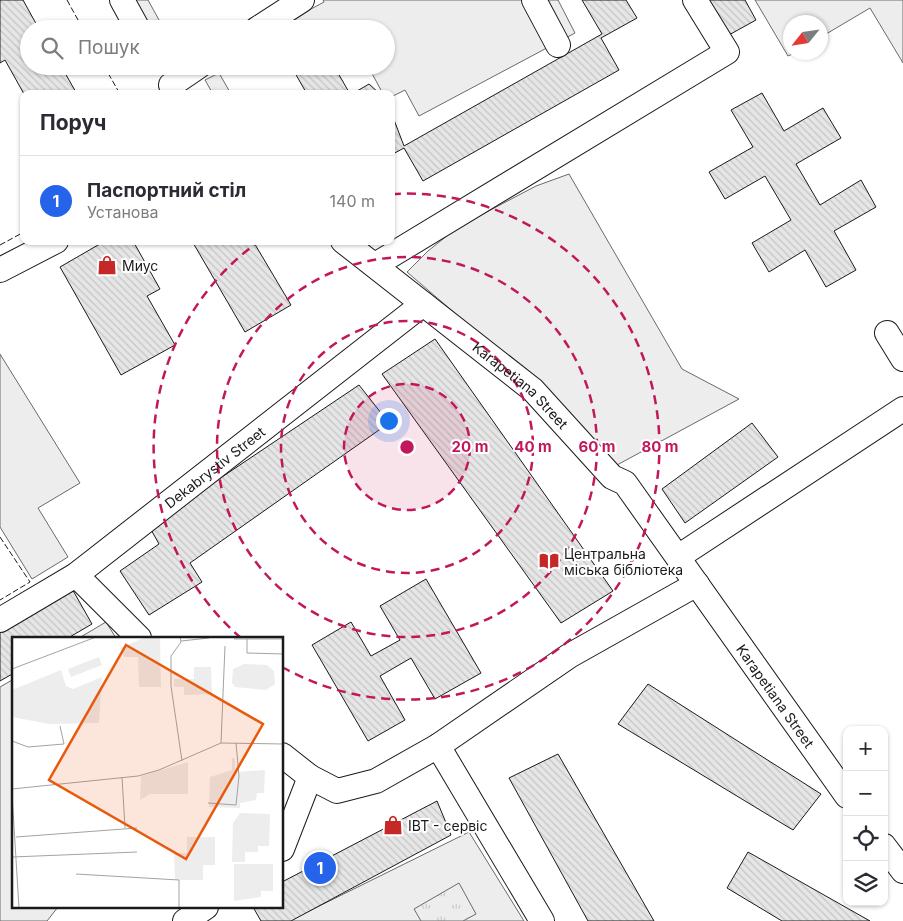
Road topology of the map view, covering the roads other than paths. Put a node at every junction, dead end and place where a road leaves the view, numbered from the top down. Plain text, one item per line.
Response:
1 (122, 0) edge
2 (302, 0) edge
3 (534, 0) edge
4 (695, 0) edge
5 (133, 20) edge
6 (272, 20) edge
7 (558, 45) dead end
8 (182, 75) edge
9 (169, 82) edge
10 (48, 245) edge
11 (348, 245) edge
12 (375, 265) junction
13 (0, 270) edge
14 (423, 304) junction
15 (887, 333) dead end
16 (903, 359) edge
17 (903, 409) edge
18 (678, 557) junction
19 (76, 575) junction
20 (697, 584) junction
21 (0, 620) edge
22 (138, 637) edge
23 (438, 746) junction
24 (284, 757) edge
25 (310, 777) junction
26 (843, 790) edge
27 (284, 844) edge
28 (888, 851) edge
29 (903, 871) edge
30 (205, 908) edge
31 (186, 921) edge
32 (542, 921) edge

1 - 5 street
2 - 6 street
3 - 7 street
4 - 12 street
8 - 9 street
10 - 13 street
11 - 12 street, Karapetiana Street
12 - 14 street, Karapetiana Street
14 - 18 street, Karapetiana Street
14 - 19 street, Dekabrystiv Street
15 - 16 street
17 - 18 street
18 - 20 street, Karapetiana Street
19 - 21 street, Dekabrystiv Street
19 - 22 street
20 - 23 street
20 - 26 street, Karapetiana Street
23 - 25 street
23 - 32 street
24 - 25 street
25 - 27 street
28 - 29 street
30 - 31 street

